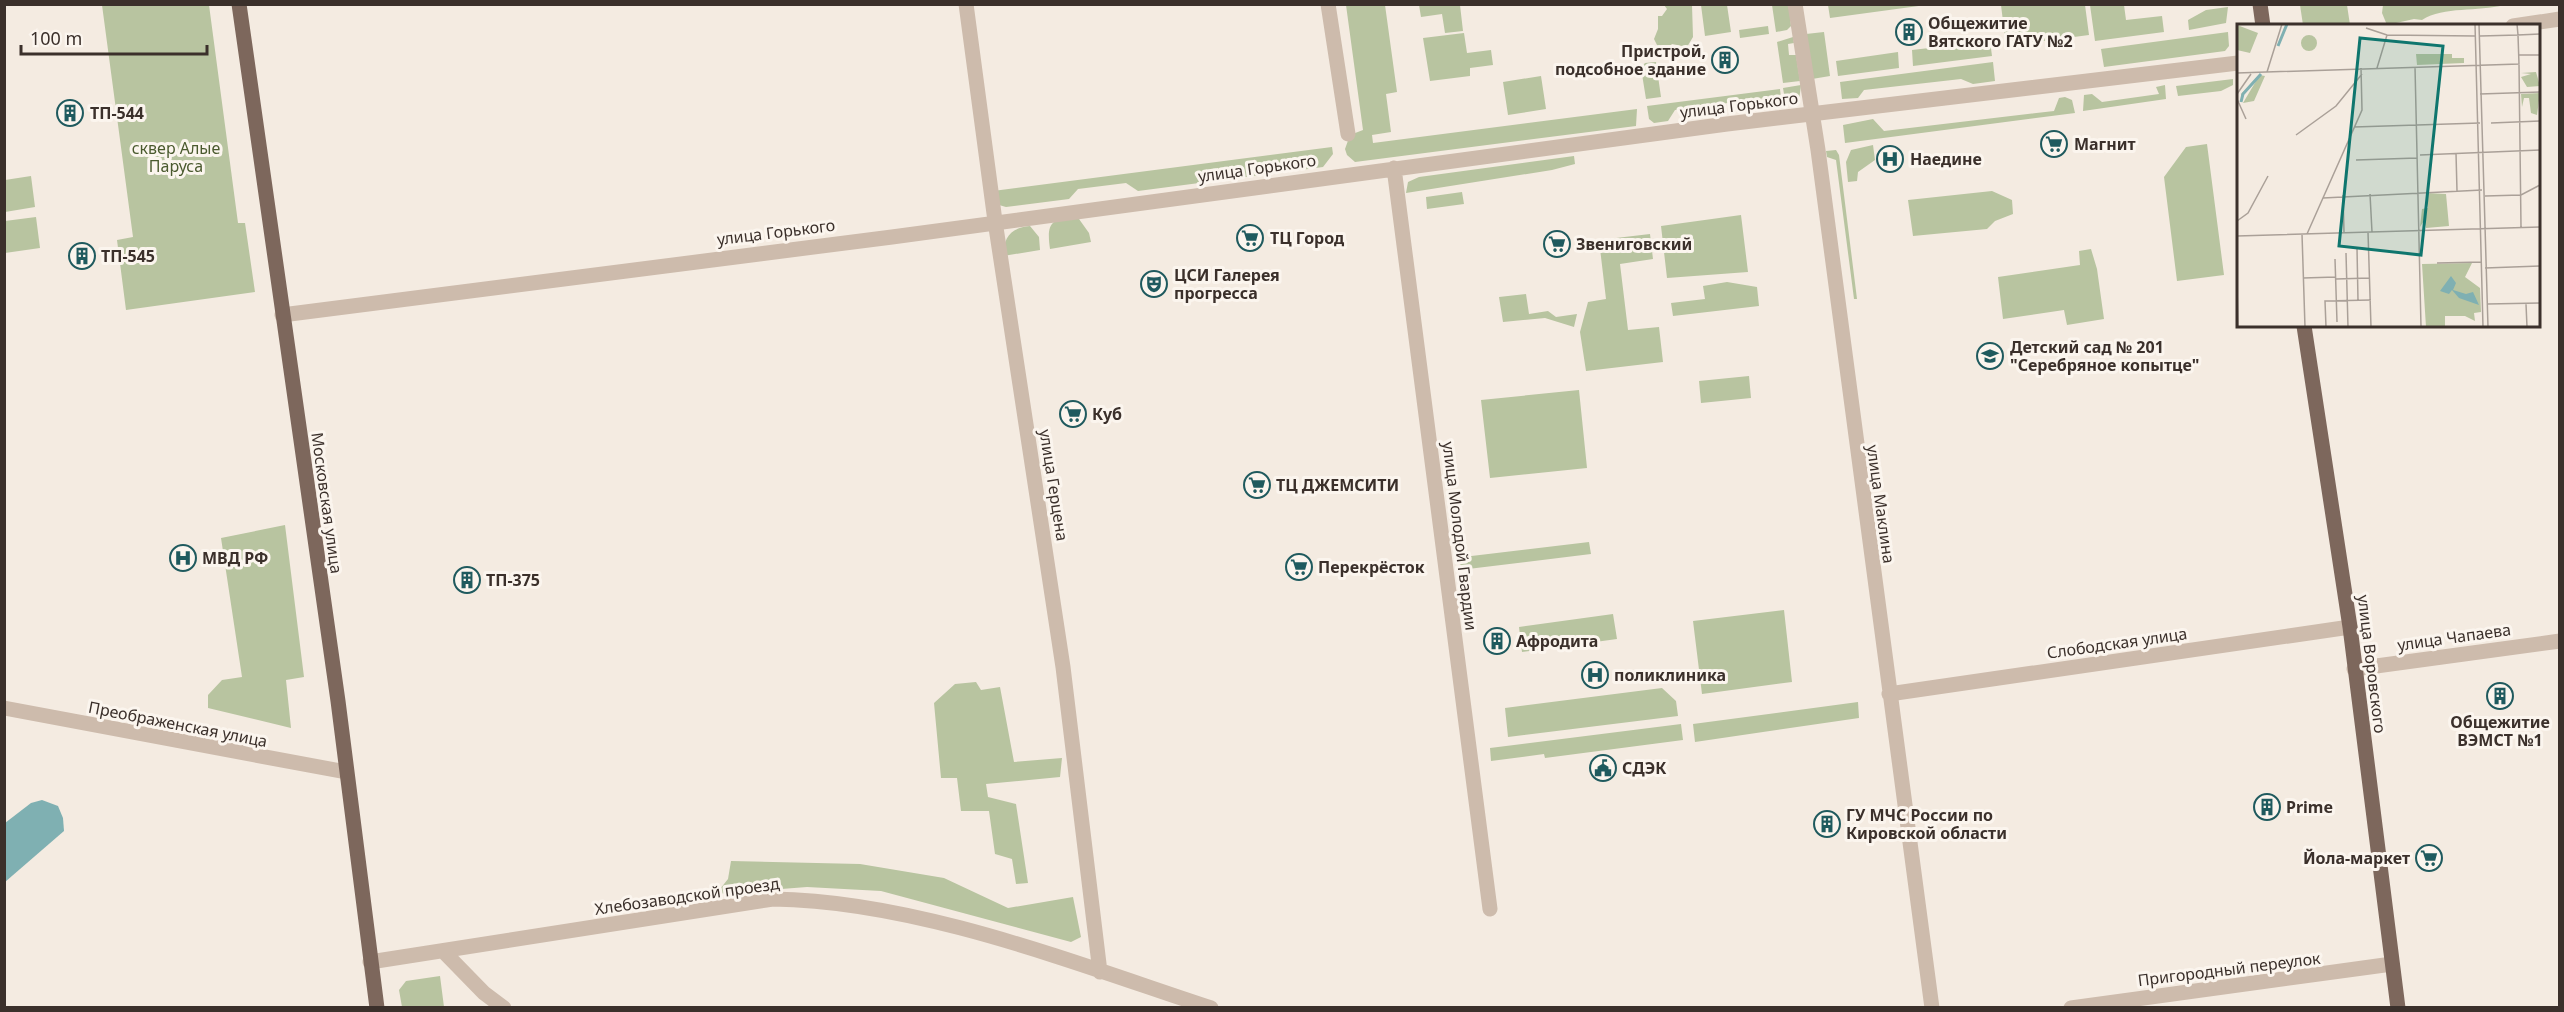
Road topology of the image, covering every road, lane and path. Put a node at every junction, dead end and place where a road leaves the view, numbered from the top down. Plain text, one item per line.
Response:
1 (239, 4) edge
2 (966, 4) edge
3 (1328, 4) edge
4 (1795, 4) edge
5 (2260, 4) edge
6 (2559, 19) edge
7 (2263, 24) edge
8 (2526, 24) edge
9 (2237, 63) edge
10 (1812, 114) junction
11 (1348, 134) dead end
12 (1394, 168) junction
13 (995, 221) junction
14 (282, 315) junction
15 (2304, 327) edge
16 (2350, 627) junction
17 (2559, 640) edge
18 (2354, 669) junction
19 (1889, 694) junction
20 (4, 708) edge
21 (346, 772) junction
22 (1490, 909) dead end
23 (442, 951) junction
24 (370, 962) junction
25 (2392, 964) junction
26 (1100, 972) junction
27 (377, 1008) edge
28 (504, 1008) edge
29 (1211, 1008) edge
30 (1932, 1008) edge
31 (2071, 1008) edge
32 (2398, 1008) edge

1 - 14 main road, Московская улица
2 - 13 street, улица Герцена
3 - 11 street
4 - 10 street, улица Маклина
5 - 7 main road
6 - 8 street
9 - 10 street, улица Горького
10 - 12 street, улица Горького
10 - 19 street, улица Маклина
12 - 13 street, улица Горького
12 - 22 street, улица Молодой Гвардии
13 - 14 street, улица Горького
13 - 26 street, улица Герцена
14 - 21 main road, Московская улица
15 - 16 main road, улица Воровского
16 - 18 main road, улица Воровского
16 - 19 street, Слободская улица
17 - 18 street, улица Чапаева
18 - 25 main road, улица Воровского
19 - 30 street, улица Маклина
20 - 21 street, Преображенская улица
21 - 24 main road, Московская улица
23 - 24 street, Хлебозаводской проезд
23 - 26 street, Хлебозаводской проезд
23 - 28 street
24 - 27 main road, Московская улица
25 - 31 street, Пригородный переулок
25 - 32 main road, улица Воровского
26 - 29 street, Хлебозаводской проезд

